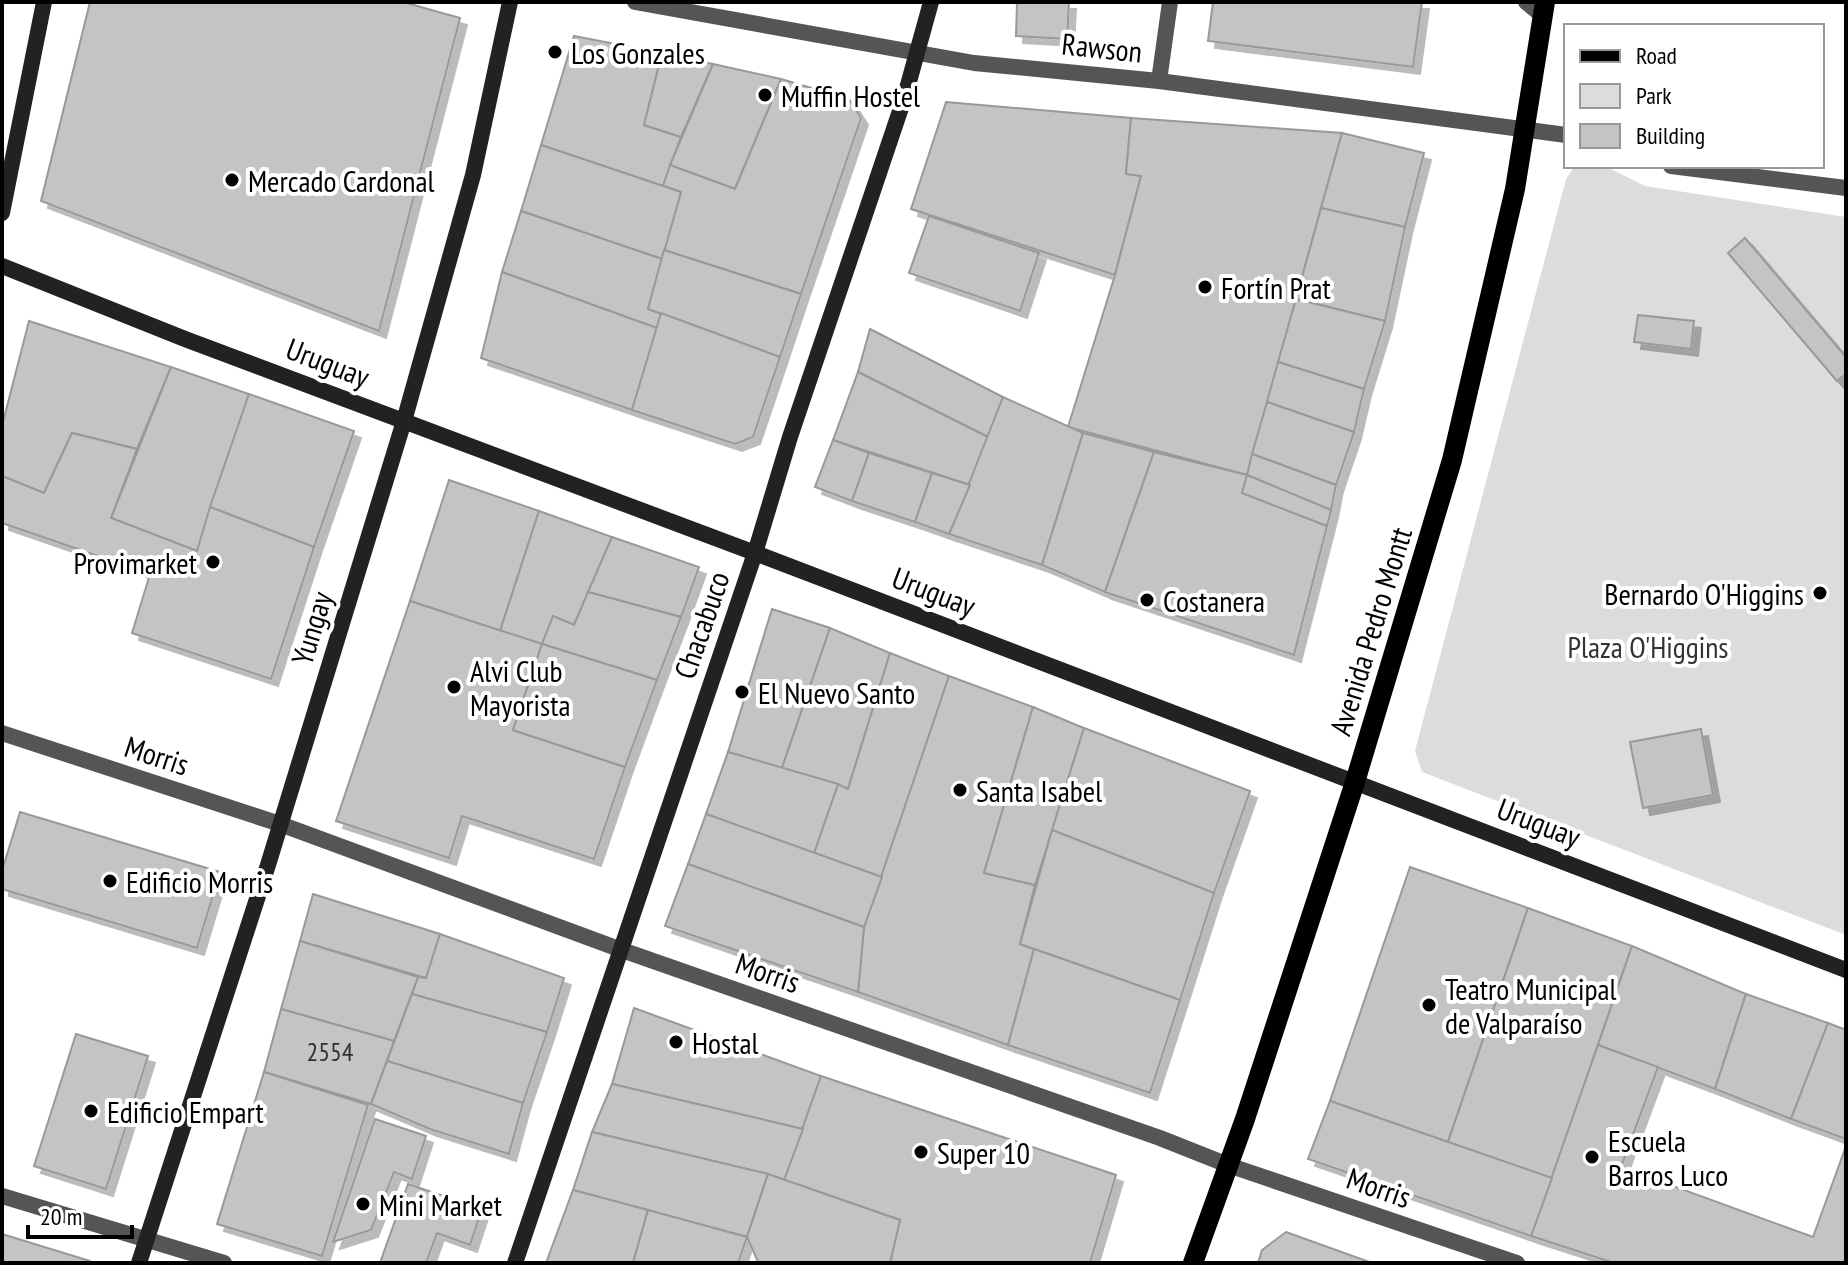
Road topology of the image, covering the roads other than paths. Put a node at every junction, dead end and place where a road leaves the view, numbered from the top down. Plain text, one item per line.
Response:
1 (44, 2) edge
2 (510, 2) edge
3 (635, 2) edge
4 (931, 2) edge
5 (1170, 2) edge
6 (1526, 2) edge
7 (1544, 9) edge
8 (918, 54) junction
9 (1159, 81) junction
10 (1524, 127) junction
11 (1564, 135) edge
12 (1687, 168) edge
13 (1846, 188) edge
14 (2, 213) edge
15 (2, 266) edge
16 (404, 421) junction
17 (755, 553) junction
18 (2, 733) edge
19 (1355, 782) junction
20 (280, 824) junction
21 (619, 949) junction
22 (1846, 970) edge
23 (1228, 1165) junction
24 (2, 1196) edge
25 (147, 1240) junction
26 (139, 1263) edge
27 (224, 1263) edge
28 (515, 1263) edge
29 (1193, 1263) edge
30 (1517, 1263) edge

1 - 14 street
2 - 16 street, Yungay
3 - 8 street, Rawson
4 - 8 street, Chacabuco
5 - 9 street
6 - 7 street
7 - 10 main road, Avenida Pedro Montt
8 - 9 street, Rawson
8 - 17 street, Chacabuco
9 - 10 street, Rawson
10 - 11 street, Rawson
10 - 19 main road, Avenida Pedro Montt
12 - 13 street
15 - 16 street, Uruguay
16 - 17 street, Uruguay
16 - 20 street, Yungay
17 - 19 street, Uruguay
17 - 21 street, Chacabuco
18 - 20 street, Morris
19 - 22 street, Uruguay
19 - 23 main road, Avenida Pedro Montt
20 - 21 street, Morris
20 - 25 street, Yungay
21 - 23 street, Morris
21 - 28 street, Chacabuco
23 - 29 main road, Avenida Pedro Montt
23 - 30 street, Morris
24 - 25 street
25 - 26 street, Yungay
25 - 27 street

